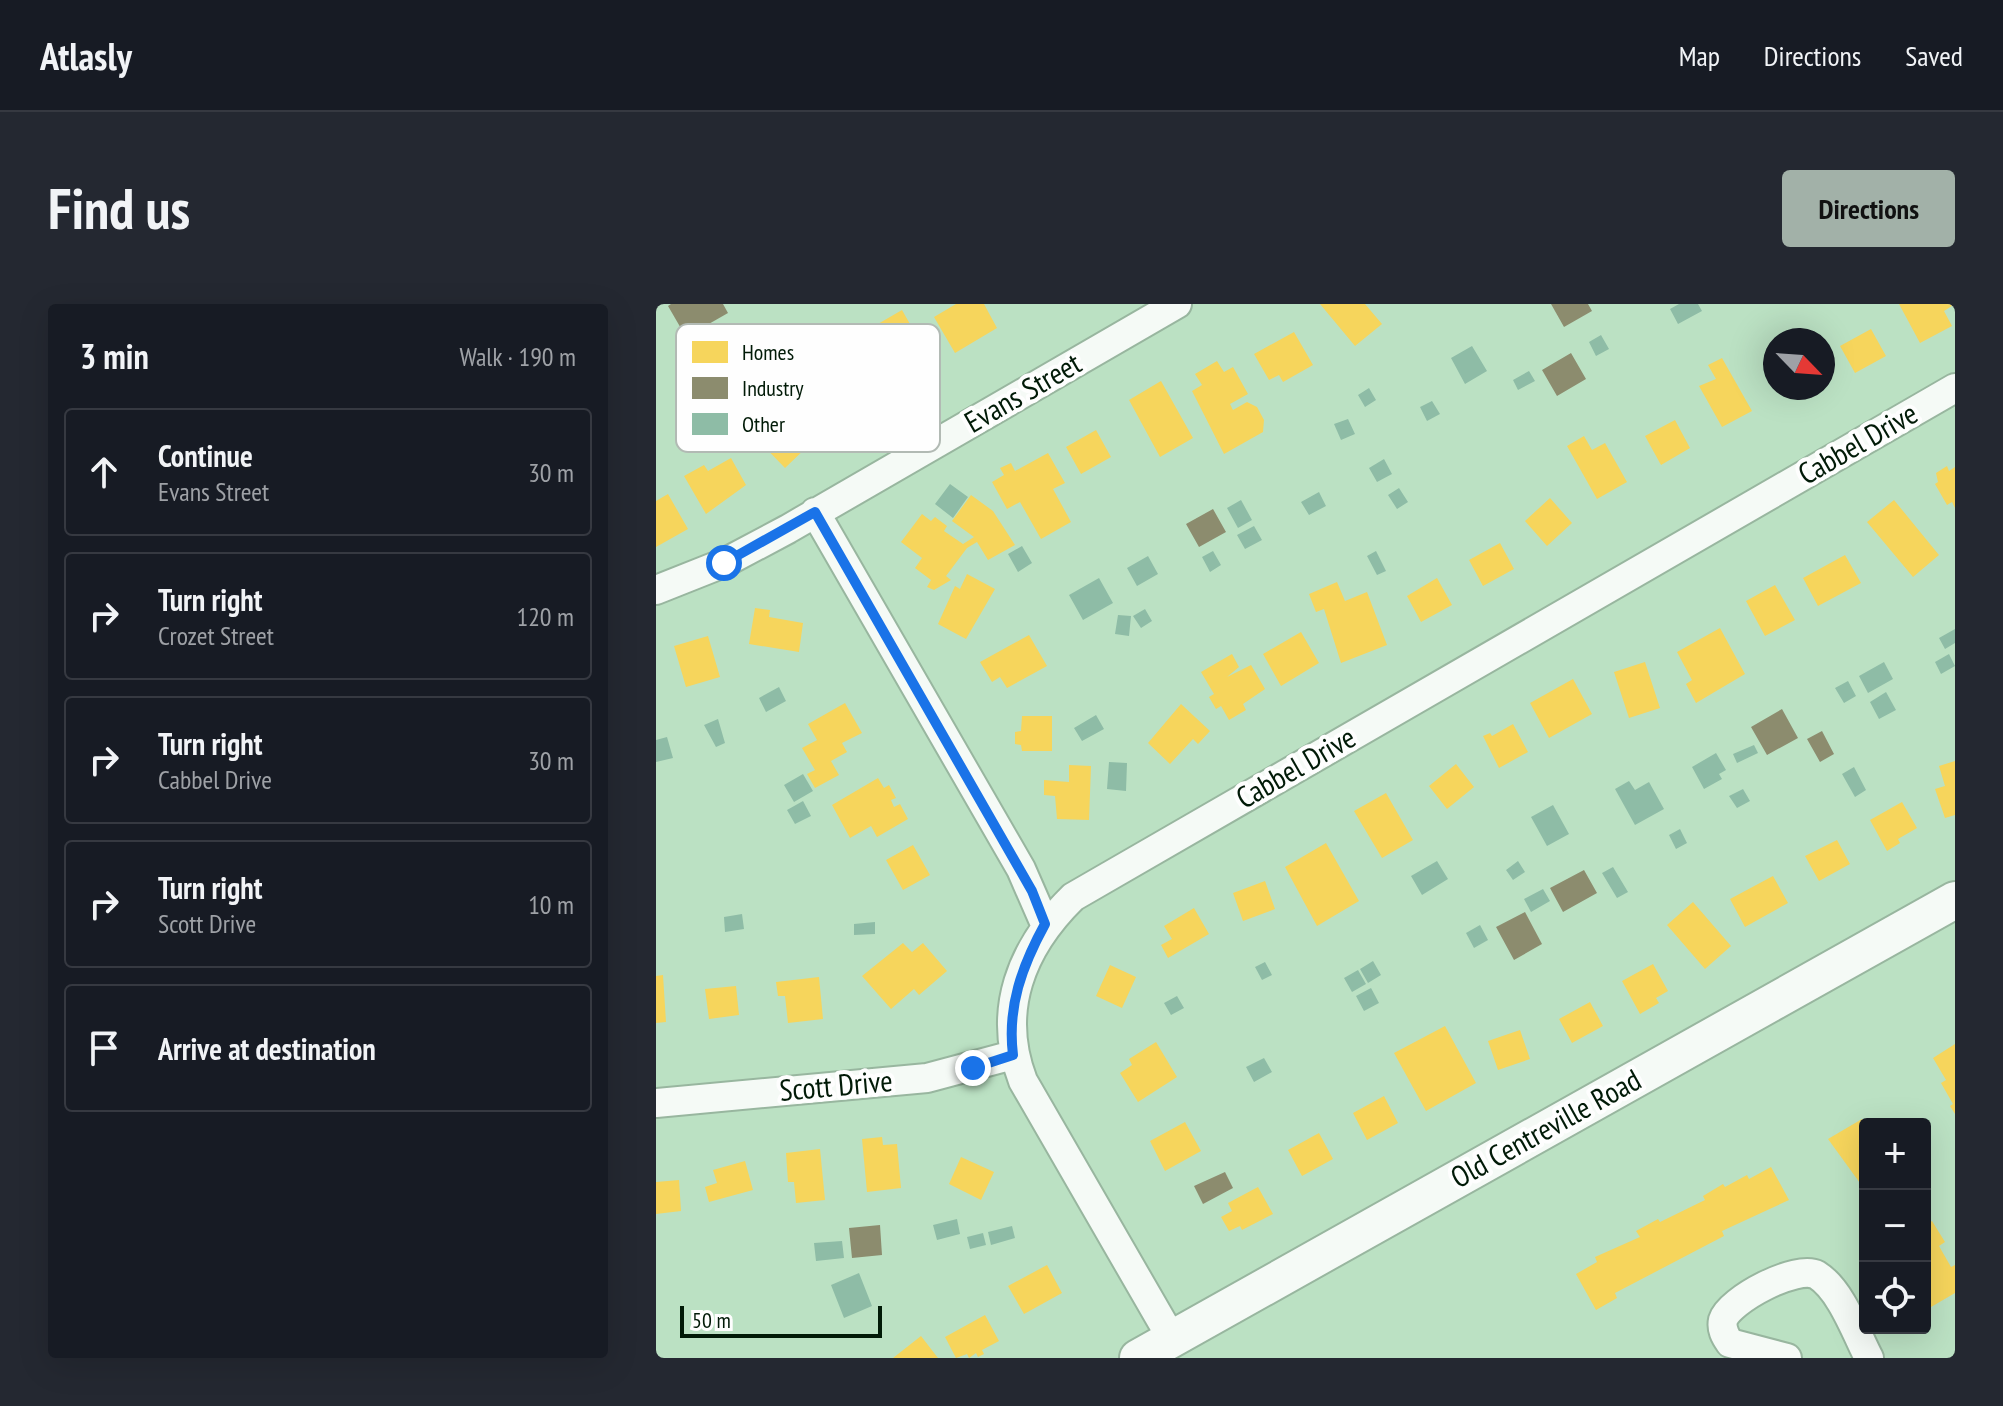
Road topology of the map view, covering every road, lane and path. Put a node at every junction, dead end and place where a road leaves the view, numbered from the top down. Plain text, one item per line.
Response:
1 (1177, 304) edge
2 (1955, 388) edge
3 (940, 440) edge
4 (919, 452) edge
5 (815, 512) junction
6 (656, 590) edge
7 (1955, 900) edge
8 (1045, 924) junction
9 (1013, 1055) junction
10 (656, 1103) edge
11 (1172, 1339) junction
12 (1138, 1358) edge
13 (1787, 1358) edge
14 (1869, 1358) edge

1 - 3 street, Evans Street
2 - 8 street, Cabbel Drive
4 - 5 street, Evans Street
5 - 6 street, Evans Street
5 - 8 street
7 - 11 street, Old Centreville Road
8 - 9 street, Cabbel Drive
9 - 10 street, Scott Drive
9 - 11 street, Cabbel Drive
11 - 12 street, Old Centreville Road
13 - 14 street

